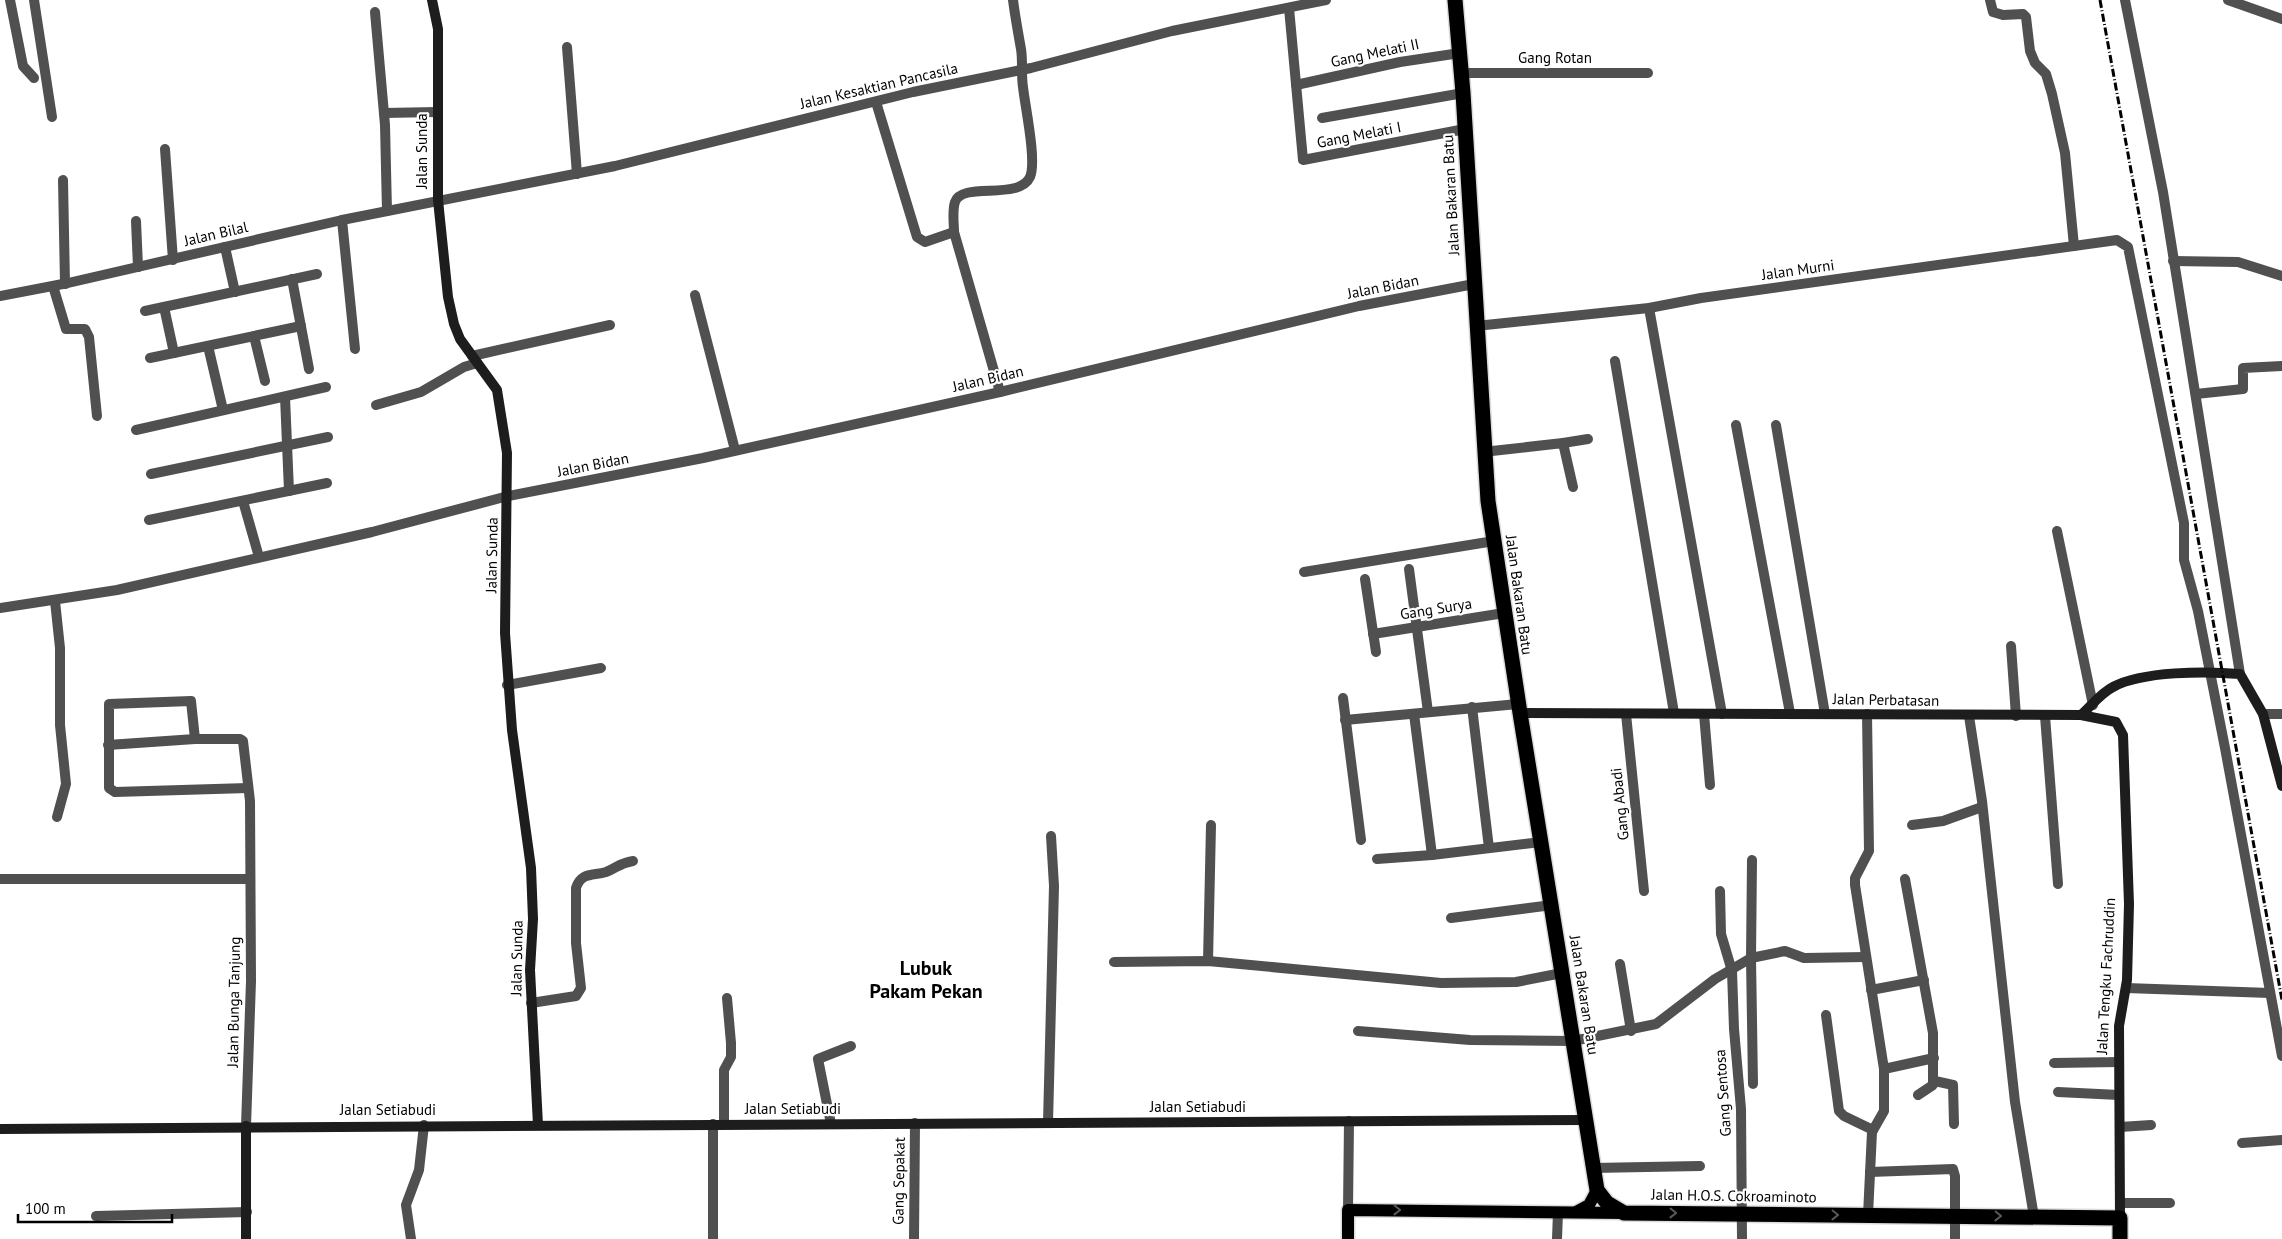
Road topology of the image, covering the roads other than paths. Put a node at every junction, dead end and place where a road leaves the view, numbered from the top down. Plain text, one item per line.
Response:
1 (10, 0) edge
2 (34, 0) edge
3 (432, 0) edge
4 (1013, 0) edge
5 (1326, 0) edge
6 (1455, 0) edge
7 (1990, 0) edge
8 (2125, 0) edge
9 (2228, 0) edge
10 (1300, 3) edge
11 (1289, 8) junction
12 (375, 12) dead end
13 (2282, 18) edge
14 (567, 47) dead end
15 (1460, 53) junction
16 (1021, 69) junction
17 (1461, 73) junction
18 (1648, 73) dead end
19 (34, 78) dead end
20 (1296, 85) junction
21 (1463, 93) junction
22 (876, 102) junction
23 (437, 112) junction
24 (384, 113) junction
25 (52, 117) dead end
26 (1322, 118) dead end
27 (1465, 129) junction
28 (165, 149) dead end
29 (576, 174) junction
30 (63, 180) dead end
31 (438, 200) junction
32 (388, 211) junction
33 (342, 220) junction
34 (136, 221) dead end
35 (954, 232) junction
36 (2074, 246) junction
37 (226, 247) junction
38 (173, 260) junction
39 (2173, 261) junction
40 (138, 267) junction
41 (317, 274) dead end
42 (2282, 276) edge
43 (292, 279) junction
44 (65, 284) junction
45 (1474, 284) junction
46 (53, 286) junction
47 (235, 292) junction
48 (696, 295) dead end
49 (0, 296) edge
50 (164, 307) junction
51 (1650, 308) junction
52 (145, 311) dead end
53 (610, 325) dead end
54 (301, 326) junction
55 (1476, 326) junction
56 (254, 336) junction
57 (208, 346) junction
58 (355, 349) dead end
59 (174, 353) junction
60 (150, 358) dead end
61 (474, 359) junction
62 (1615, 361) dead end
63 (2282, 366) edge
64 (309, 369) dead end
65 (264, 381) dead end
66 (326, 387) dead end
67 (1000, 392) junction
68 (2196, 394) junction
69 (284, 397) junction
70 (376, 404) dead end
71 (223, 410) junction
72 (97, 416) dead end
73 (1776, 424) dead end
74 (1736, 425) dead end
75 (136, 430) dead end
76 (328, 437) dead end
77 (1588, 439) dead end
78 (1563, 443) junction
79 (287, 445) junction
80 (735, 450) junction
81 (1483, 452) junction
82 (151, 474) dead end
83 (327, 483) dead end
84 (1573, 487) dead end
85 (289, 491) junction
86 (508, 496) junction
87 (242, 501) junction
88 (149, 520) dead end
89 (2057, 531) dead end
90 (1494, 541) junction
91 (259, 557) junction
92 (1409, 569) dead end
93 (1304, 572) dead end
94 (1365, 579) dead end
95 (55, 601) junction
96 (0, 608) edge
97 (1504, 614) junction
98 (1416, 627) junction
99 (1373, 634) junction
100 (2010, 646) dead end
101 (1376, 652) dead end
102 (601, 668) dead end
103 (2210, 673) junction
104 (2240, 674) junction
105 (507, 685) junction
106 (1343, 698) dead end
107 (2093, 704) junction
108 (1472, 708) junction
109 (1519, 709) junction
110 (1428, 712) junction
111 (1790, 713) junction
112 (1414, 714) junction
113 (1626, 714) junction
114 (1674, 714) junction
115 (1704, 714) junction
116 (1722, 714) junction
117 (1825, 714) junction
118 (1867, 714) junction
119 (2263, 714) junction
120 (2282, 714) edge
121 (2081, 715) junction
122 (1969, 716) junction
123 (2016, 716) junction
124 (2045, 716) junction
125 (1345, 720) junction
126 (195, 739) junction
127 (108, 745) junction
128 (1710, 785) dead end
129 (2282, 786) edge
130 (248, 788) junction
131 (1982, 807) junction
132 (57, 817) dead end
133 (1211, 825) dead end
134 (1912, 825) dead end
135 (1051, 836) dead end
136 (1361, 840) dead end
137 (1541, 842) junction
138 (1489, 848) junction
139 (1432, 855) junction
140 (1377, 859) dead end
141 (1752, 860) dead end
142 (632, 861) dead end
143 (0, 878) edge
144 (250, 879) junction
145 (1905, 879) dead end
146 (2058, 884) dead end
147 (1720, 891) dead end
148 (1644, 892) dead end
149 (1552, 905) junction
150 (1451, 918) dead end
151 (1866, 957) junction
152 (1750, 958) junction
153 (1208, 961) junction
154 (1114, 962) dead end
155 (1620, 964) dead end
156 (1732, 971) junction
157 (1562, 973) junction
158 (1924, 980) junction
159 (2126, 988) junction
160 (1871, 990) junction
161 (2270, 994) junction
162 (727, 998) dead end
163 (531, 1003) junction
164 (1826, 1015) dead end
165 (1631, 1030) junction
166 (1358, 1031) dead end
167 (1573, 1041) junction
168 (851, 1046) dead end
169 (2282, 1056) edge
170 (1934, 1058) junction
171 (2119, 1062) junction
172 (2054, 1063) dead end
173 (1884, 1069) junction
174 (1935, 1082) junction
175 (1753, 1084) dead end
176 (2058, 1092) dead end
177 (2119, 1094) junction
178 (1918, 1095) dead end
179 (1586, 1120) junction
180 (1349, 1121) junction
181 (1048, 1122) junction
182 (915, 1123) junction
183 (719, 1124) junction
184 (831, 1124) junction
185 (1954, 1124) dead end
186 (424, 1125) junction
187 (538, 1125) junction
188 (2151, 1125) dead end
189 (246, 1126) junction
190 (2120, 1127) junction
191 (0, 1129) edge
192 (1873, 1130) junction
193 (2282, 1140) edge
194 (2242, 1143) dead end
195 (1700, 1166) dead end
196 (1594, 1168) junction
197 (1870, 1172) junction
198 (1597, 1190) junction
199 (2170, 1203) dead end
200 (1348, 1210) junction
201 (2120, 1210) junction
202 (247, 1212) junction
203 (1558, 1212) junction
204 (1573, 1212) junction
205 (1624, 1213) junction
206 (1741, 1214) junction
207 (1868, 1215) junction
208 (96, 1216) dead end
209 (1956, 1216) junction
210 (2034, 1217) junction
211 (246, 1239) edge
212 (411, 1239) edge
213 (713, 1239) edge
214 (914, 1239) edge
215 (1348, 1239) edge
216 (1557, 1239) edge
217 (1742, 1239) edge
218 (1955, 1239) edge
219 (2120, 1239) edge

1 - 19 street
2 - 25 street
3 - 23 street, Jalan Sunda
4 - 16 street
5 - 10 street, Jalan Kesaktian Pancasila
6 - 15 highway, Jalan Bakaran Batu
7 - 36 street
8 - 39 street
9 - 13 street
10 - 11 street, Jalan Kesaktian Pancasila
11 - 16 street, Jalan Kesaktian Pancasila
11 - 20 street
12 - 24 street
14 - 29 street
15 - 17 highway, Jalan Bakaran Batu
15 - 20 street, Gang Melati II
16 - 22 street, Jalan Kesaktian Pancasila
16 - 35 street
17 - 18 street, Gang Rotan
17 - 21 highway, Jalan Bakaran Batu
20 - 27 street, Gang Melati I
21 - 26 street
21 - 27 highway, Jalan Bakaran Batu
22 - 29 street, Jalan Kesaktian Pancasila
22 - 35 street
23 - 24 street
23 - 31 street, Jalan Sunda
24 - 32 street
27 - 45 highway, Jalan Bakaran Batu
28 - 38 street
29 - 31 street, Jalan Kesaktian Pancasila
30 - 44 street
31 - 32 street, Jalan Bilal
31 - 61 street, Jalan Sunda
32 - 33 street, Jalan Bilal
33 - 37 street, Jalan Bilal
33 - 58 street
34 - 40 street
35 - 67 street
36 - 51 street, Jalan Murni
36 - 103 street, Jalan Murni
37 - 38 street, Jalan Bilal
37 - 47 street
38 - 40 street, Jalan Bilal
39 - 42 street
39 - 68 street
40 - 44 street, Jalan Bilal
41 - 43 street
43 - 47 street
43 - 54 street
44 - 46 street, Jalan Bilal
45 - 55 highway, Jalan Bakaran Batu
45 - 67 street, Jalan Bidan
46 - 49 street, Jalan Bilal
46 - 72 street
47 - 50 street
48 - 80 street
50 - 52 street
50 - 59 street
51 - 55 street, Jalan Murni
51 - 116 street
53 - 61 street
54 - 56 street
54 - 64 street
55 - 81 highway, Jalan Bakaran Batu
56 - 57 street
56 - 65 street
57 - 59 street
57 - 71 street
59 - 60 street
61 - 70 street
61 - 86 street, Jalan Sunda
62 - 114 street
63 - 68 street
66 - 69 street
67 - 80 street, Jalan Bidan
68 - 104 street
69 - 71 street
69 - 79 street
71 - 75 street
73 - 117 street
74 - 111 street
76 - 79 street
77 - 78 street
78 - 81 street
78 - 84 street
79 - 82 street
79 - 85 street
80 - 86 street, Jalan Bidan
81 - 90 highway, Jalan Bakaran Batu
83 - 85 street
85 - 87 street
86 - 91 street, Jalan Bidan
86 - 105 street, Jalan Sunda
87 - 88 street
87 - 91 street
89 - 107 street
90 - 93 street
90 - 97 highway, Jalan Bakaran Batu
91 - 95 street, Jalan Bidan
92 - 98 street
94 - 99 street
95 - 96 street, Jalan Bidan
95 - 132 street
97 - 98 street, Gang Surya
97 - 109 highway, Jalan Bakaran Batu
98 - 99 street, Gang Surya
98 - 110 street
99 - 101 street
100 - 123 street
102 - 105 street
103 - 104 street
103 - 107 street
103 - 161 street
104 - 119 street
105 - 163 street, Jalan Sunda
106 - 125 street
107 - 121 street
108 - 109 street
108 - 110 street
108 - 138 street
109 - 113 street, Jalan Perbatasan
109 - 137 highway, Jalan Bakaran Batu
110 - 112 street
111 - 116 street, Jalan Perbatasan
111 - 117 street, Jalan Perbatasan
112 - 125 street
112 - 139 street
113 - 114 street, Jalan Perbatasan
113 - 148 street, Gang Abadi
114 - 115 street, Jalan Perbatasan
115 - 116 street, Jalan Perbatasan
115 - 128 street
117 - 118 street, Jalan Perbatasan
118 - 122 street, Jalan Perbatasan
118 - 151 street
119 - 120 street
119 - 129 street
121 - 124 street, Jalan Perbatasan
121 - 159 street, Jalan Tengku Fachruddin
122 - 123 street, Jalan Perbatasan
122 - 131 street
123 - 124 street, Jalan Perbatasan
124 - 146 street
125 - 136 street
126 - 127 street
126 - 127 street
126 - 130 street, Jalan Bunga Tanjung
127 - 130 street
130 - 144 street, Jalan Bunga Tanjung
131 - 134 street
131 - 210 street
133 - 153 street
135 - 181 street
137 - 138 street
137 - 149 highway, Jalan Bakaran Batu
138 - 139 street
139 - 140 street
141 - 152 street
142 - 163 street
143 - 144 street
144 - 189 street, Jalan Bunga Tanjung
145 - 158 street
147 - 156 street, Gang Sentosa
149 - 150 street
149 - 157 highway, Jalan Bakaran Batu
151 - 152 street
151 - 160 street
152 - 156 street
152 - 175 street
153 - 154 street
153 - 157 street
155 - 165 street
156 - 165 street
156 - 206 street, Gang Sentosa
157 - 167 highway, Jalan Bakaran Batu
158 - 160 street
158 - 170 street
159 - 161 street
159 - 171 street, Jalan Tengku Fachruddin
160 - 173 street
161 - 169 street
162 - 183 street
163 - 187 street, Jalan Sunda
164 - 192 street
165 - 167 street
166 - 167 street
167 - 179 highway, Jalan Bakaran Batu
168 - 184 street
170 - 173 street
170 - 174 street
171 - 172 street
171 - 177 street, Jalan Tengku Fachruddin
173 - 192 street
174 - 178 street
174 - 185 street
176 - 177 street
177 - 190 street, Jalan Tengku Fachruddin
179 - 180 street, Jalan Setiabudi
179 - 196 highway, Jalan Bakaran Batu
180 - 181 street, Jalan Setiabudi
180 - 200 street
181 - 182 street, Jalan Setiabudi
182 - 184 street, Jalan Setiabudi
182 - 214 street, Gang Sepakat
183 - 184 street, Jalan Setiabudi
183 - 187 street, Jalan Setiabudi
183 - 213 street
186 - 187 street, Jalan Setiabudi
186 - 189 street, Jalan Setiabudi
186 - 212 street
188 - 190 street
189 - 191 street, Jalan Setiabudi
189 - 202 street
190 - 201 street, Jalan Tengku Fachruddin
192 - 197 street
193 - 194 street
195 - 196 street
196 - 198 highway, Jalan Bakaran Batu
197 - 207 street
197 - 209 street
198 - 204 main road
198 - 205 highway
199 - 201 street
200 -> 203 main road, Jalan H.O.S. Cokroaminoto
200 - 215 main road
201 - 210 highway, Jalan H.O.S. Cokroaminoto
201 - 219 highway, Jalan Tengku Fachruddin
202 - 208 street
202 - 211 street
203 - 204 main road, Jalan H.O.S. Cokroaminoto
203 - 216 street
204 - 205 main road, Jalan H.O.S. Cokroaminoto
205 -> 206 highway, Jalan H.O.S. Cokroaminoto
206 -> 207 highway, Jalan H.O.S. Cokroaminoto
206 - 217 street, Gang Sentosa
207 - 209 highway, Jalan H.O.S. Cokroaminoto
209 -> 210 highway, Jalan H.O.S. Cokroaminoto
209 - 218 street

